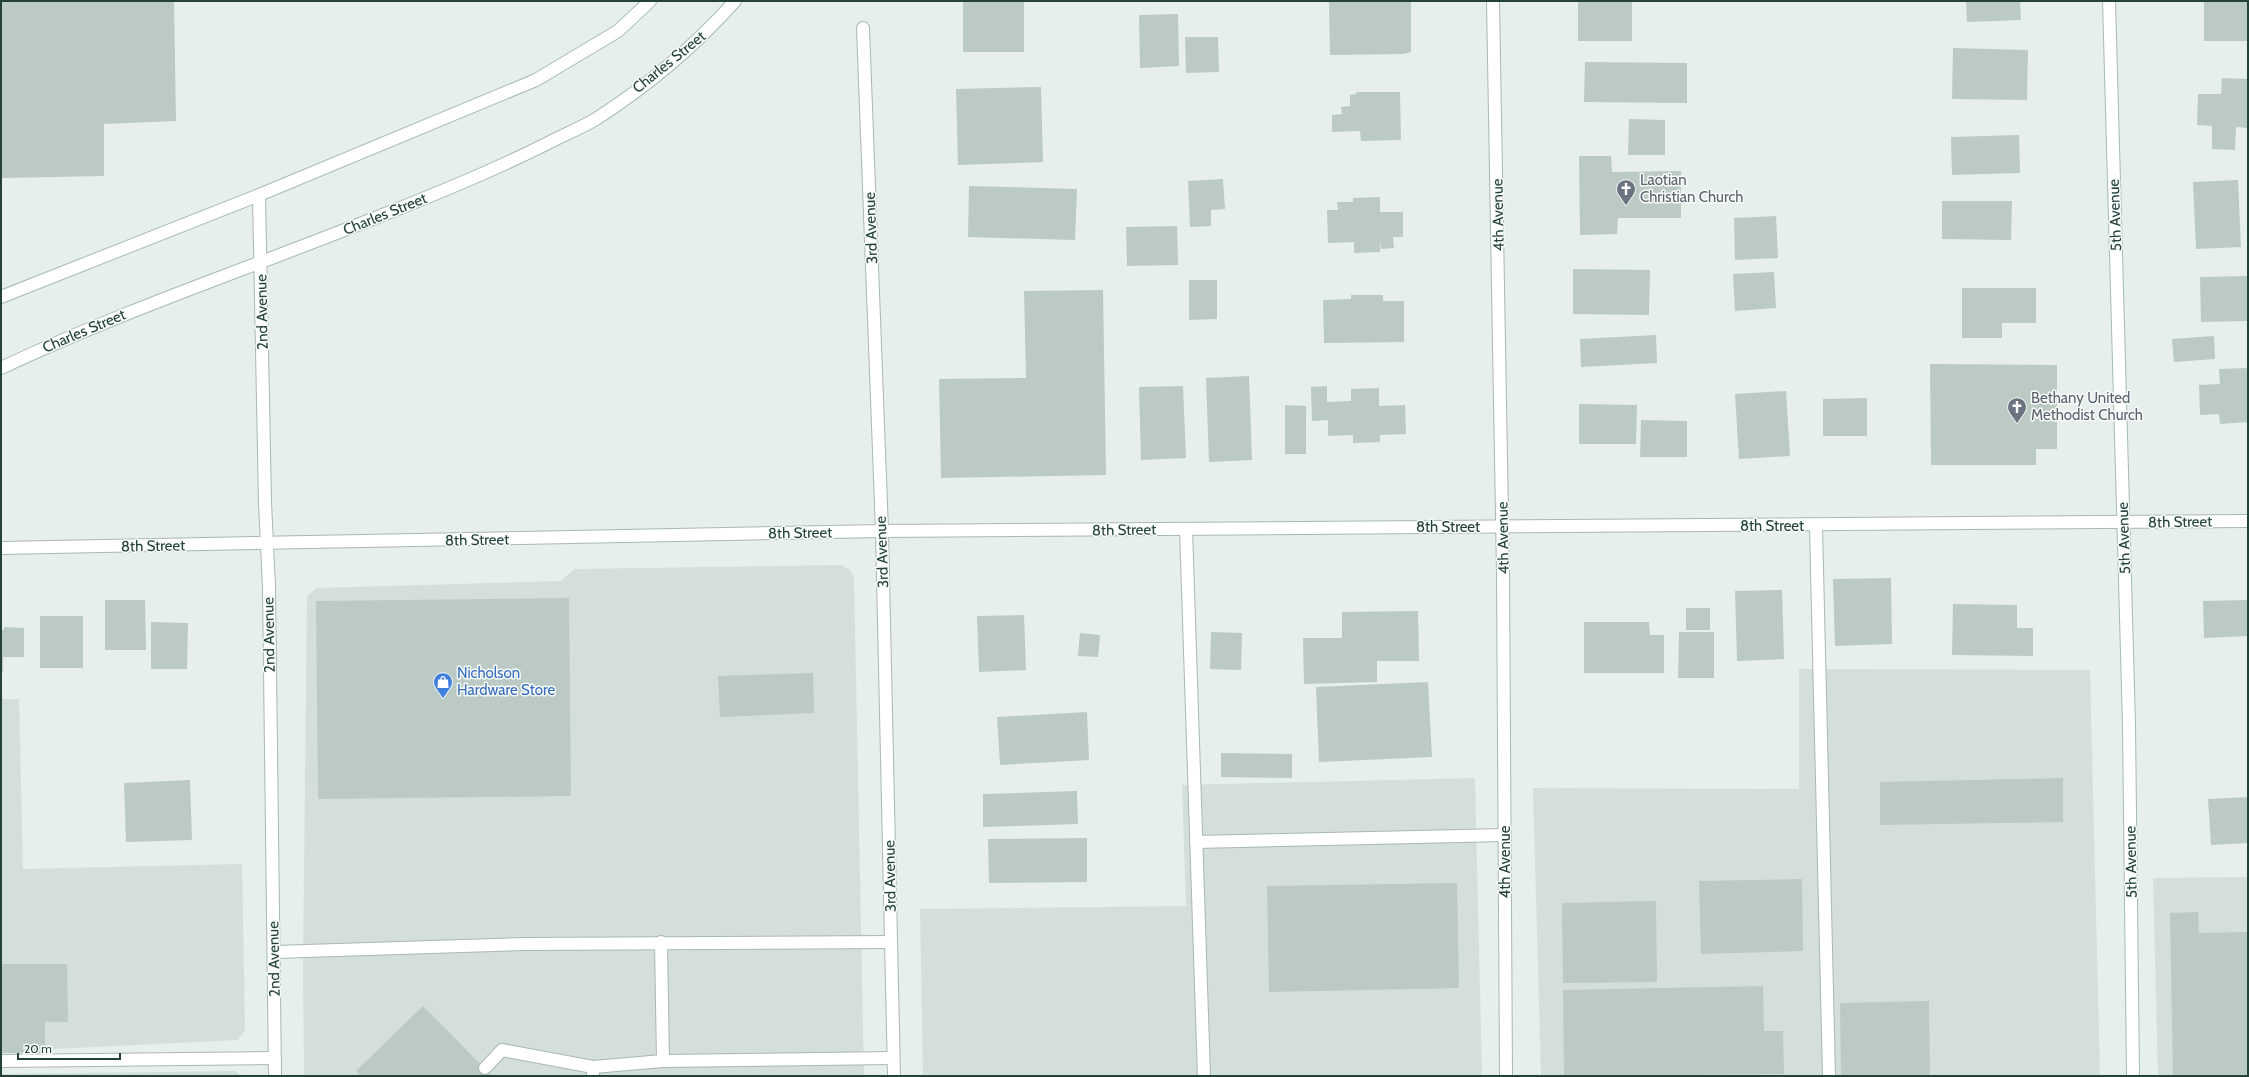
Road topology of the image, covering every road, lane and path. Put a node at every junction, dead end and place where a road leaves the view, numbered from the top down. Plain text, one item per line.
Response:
1 (650, 1) edge
2 (735, 1) edge
3 (1493, 1) edge
4 (2109, 1) edge
5 (863, 28) dead end
6 (259, 195) junction
7 (262, 264) junction
8 (1, 297) edge
9 (1, 368) edge
10 (2248, 521) edge
11 (2124, 522) junction
12 (1502, 526) junction
13 (1816, 526) junction
14 (1186, 529) junction
15 (882, 532) junction
16 (267, 544) junction
17 (1, 548) edge
18 (1504, 835) junction
19 (1196, 842) junction
20 (661, 942) junction
21 (891, 942) junction
22 (274, 952) junction
23 (275, 1058) junction
24 (893, 1058) junction
25 (1, 1061) edge
26 (663, 1061) junction
27 (485, 1068) dead end
28 (593, 1071) edge
29 (275, 1076) edge
30 (894, 1076) edge
31 (1204, 1076) edge
32 (1506, 1076) edge
33 (1829, 1076) edge
34 (2133, 1076) edge

1 - 6 street
2 - 7 street, Charles Street
3 - 12 street, 4th Avenue
4 - 11 street, 5th Avenue
5 - 15 street, 3rd Avenue
6 - 7 street, 2nd Avenue
6 - 8 street
7 - 9 street, Charles Street
7 - 16 street, 2nd Avenue
10 - 11 street, 8th Street
11 - 13 street, 8th Street
11 - 34 street, 5th Avenue
12 - 13 street, 8th Street
12 - 14 street, 8th Street
12 - 18 street, 4th Avenue
13 - 33 street
14 - 15 street, 8th Street
14 - 19 street
15 - 16 street, 8th Street
15 - 21 street, 3rd Avenue
16 - 17 street, 8th Street
16 - 22 street, 2nd Avenue
18 - 19 street
18 - 32 street, 4th Avenue
19 - 31 street
20 - 21 street
20 - 22 street
20 - 26 street
21 - 24 street, 3rd Avenue
22 - 23 street, 2nd Avenue
23 - 25 street
23 - 29 street, 2nd Avenue
24 - 26 street
24 - 30 street, 3rd Avenue
26 - 28 street
27 - 28 street

